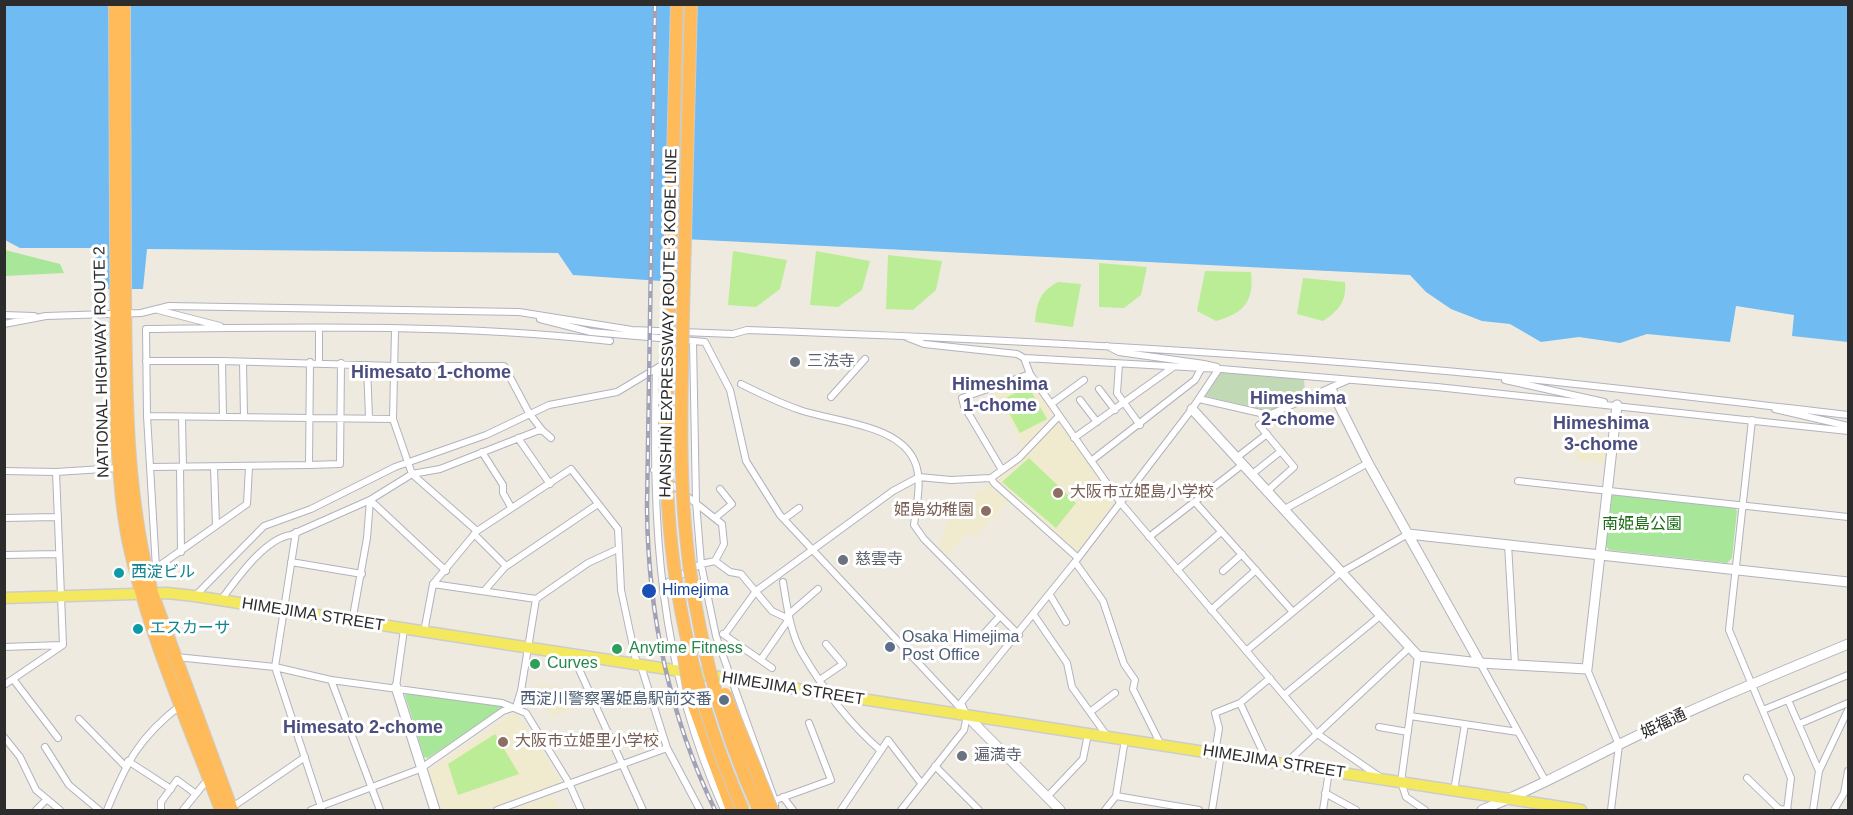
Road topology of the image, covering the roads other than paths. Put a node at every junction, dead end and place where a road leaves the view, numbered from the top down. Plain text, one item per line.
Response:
1 (115, 4) edge
2 (124, 4) edge
3 (677, 4) edge
4 (691, 4) edge
5 (121, 310) junction
6 (157, 310) junction
7 (519, 312) junction
8 (4, 315) edge
9 (46, 316) junction
10 (4, 324) edge
11 (227, 328) junction
12 (319, 328) junction
13 (395, 330) junction
14 (900, 335) junction
15 (610, 341) dead end
16 (693, 341) junction
17 (1103, 345) junction
18 (1024, 358) junction
19 (865, 359) dead end
20 (146, 361) junction
21 (222, 361) junction
22 (243, 362) junction
23 (310, 362) junction
24 (320, 363) junction
25 (341, 363) junction
26 (1119, 363) junction
27 (367, 365) junction
28 (395, 366) junction
29 (1173, 367) junction
30 (656, 369) junction
31 (1201, 369) junction
32 (1218, 370) junction
33 (1030, 374) junction
34 (1496, 377) junction
35 (1084, 380) dead end
36 (1349, 380) junction
37 (741, 384) dead end
38 (1099, 388) dead end
39 (1331, 389) junction
40 (831, 397) dead end
41 (1199, 399) junction
42 (1080, 400) dead end
43 (1124, 403) junction
44 (1051, 404) junction
45 (1617, 405) junction
46 (1760, 405) junction
47 (1192, 409) junction
48 (1115, 410) junction
49 (529, 413) junction
50 (1848, 415) edge
51 (1059, 416) junction
52 (147, 417) junction
53 (182, 417) junction
54 (223, 417) junction
55 (244, 417) junction
56 (309, 417) junction
57 (369, 418) junction
58 (340, 419) junction
59 (393, 419) junction
60 (1752, 420) junction
61 (1097, 422) junction
62 (1140, 425) junction
63 (1259, 425) dead end
64 (1848, 426) edge
65 (542, 430) junction
66 (1848, 431) edge
67 (1267, 434) junction
68 (518, 438) junction
69 (551, 438) dead end
70 (1074, 438) junction
71 (1281, 451) junction
72 (482, 452) junction
73 (409, 461) junction
74 (1091, 461) junction
75 (1239, 462) junction
76 (1368, 463) junction
77 (309, 465) junction
78 (151, 467) junction
79 (181, 467) junction
80 (249, 467) junction
81 (119, 468) junction
82 (214, 468) junction
83 (654, 470) junction
84 (1002, 470) junction
85 (4, 471) edge
86 (56, 472) junction
87 (412, 474) junction
88 (1251, 475) junction
89 (919, 477) junction
90 (991, 478) junction
91 (1518, 481) dead end
92 (550, 483) junction
93 (667, 484) junction
94 (720, 489) dead end
95 (1607, 490) junction
96 (1266, 492) junction
97 (370, 500) junction
98 (696, 502) junction
99 (1120, 502) junction
100 (1195, 502) junction
101 (598, 504) junction
102 (1743, 504) junction
103 (511, 507) junction
104 (799, 508) dead end
105 (1283, 510) junction
106 (58, 517) junction
107 (1848, 517) edge
108 (4, 518) edge
109 (715, 518) junction
110 (784, 519) junction
111 (216, 525) junction
112 (296, 532) junction
113 (1221, 532) junction
114 (475, 533) junction
115 (1408, 534) junction
116 (1149, 537) junction
117 (1508, 544) junction
118 (618, 549) junction
119 (811, 550) junction
120 (181, 552) junction
121 (59, 554) junction
122 (1242, 554) junction
123 (1599, 554) junction
124 (4, 555) edge
125 (1077, 560) junction
126 (715, 561) junction
127 (291, 562) junction
128 (701, 564) junction
129 (506, 566) junction
130 (1735, 569) junction
131 (1177, 570) junction
132 (1256, 570) junction
133 (446, 571) junction
134 (1223, 571) dead end
135 (1340, 573) junction
136 (362, 574) junction
137 (783, 582) dead end
138 (1848, 582) edge
139 (434, 584) junction
140 (663, 585) junction
141 (818, 589) dead end
142 (485, 590) junction
143 (756, 591) junction
144 (147, 593) junction
145 (1050, 595) junction
146 (60, 596) junction
147 (194, 596) junction
148 (4, 598) edge
149 (536, 599) junction
150 (221, 600) junction
151 (696, 608) junction
152 (1211, 610) junction
153 (283, 611) junction
154 (1293, 612) junction
155 (1034, 615) junction
156 (1000, 616) junction
157 (1380, 616) junction
158 (788, 617) junction
159 (352, 622) junction
160 (1066, 622) dead end
161 (404, 629) junction
162 (423, 632) junction
163 (725, 634) junction
164 (1019, 635) junction
165 (716, 636) junction
166 (982, 636) dead end
167 (826, 644) dead end
168 (63, 645) junction
169 (1848, 645) edge
170 (4, 647) edge
171 (1410, 647) junction
172 (528, 649) junction
173 (1246, 651) junction
174 (573, 656) junction
175 (1418, 656) junction
176 (175, 657) junction
177 (762, 658) junction
178 (1480, 663) junction
179 (1515, 665) junction
180 (639, 666) junction
181 (275, 667) junction
182 (772, 668) dead end
183 (1587, 669) junction
184 (675, 671) junction
185 (1848, 675) edge
186 (1269, 678) junction
187 (13, 679) junction
188 (731, 679) junction
189 (331, 680) junction
190 (821, 680) junction
191 (1752, 684) junction
192 (4, 685) edge
193 (396, 687) junction
194 (1115, 693) dead end
195 (832, 695) junction
196 (1284, 695) junction
197 (1788, 700) junction
198 (1240, 703) junction
199 (1848, 703) edge
200 (181, 704) junction
201 (516, 707) junction
202 (1763, 710) junction
203 (1848, 710) edge
204 (1090, 712) junction
205 (968, 716) junction
206 (1410, 716) junction
207 (79, 719) dead end
208 (809, 723) dead end
209 (1465, 724) junction
210 (1799, 724) junction
211 (1378, 727) dead end
212 (1408, 732) junction
213 (1518, 732) junction
214 (1316, 733) junction
215 (1088, 734) junction
216 (4, 737) edge
217 (1108, 737) junction
218 (58, 738) dead end
219 (1125, 739) junction
220 (1161, 745) junction
221 (1619, 745) junction
222 (45, 747) dead end
223 (667, 748) junction
224 (880, 750) junction
225 (1218, 754) junction
226 (305, 757) junction
227 (1267, 761) junction
228 (127, 764) junction
229 (622, 764) junction
230 (1285, 764) junction
231 (935, 766) junction
232 (420, 769) junction
233 (1329, 771) junction
234 (1819, 771) junction
235 (1848, 771) edge
236 (1747, 778) dead end
237 (1382, 779) junction
238 (569, 783) junction
239 (921, 783) junction
240 (1401, 783) junction
241 (1546, 783) junction
242 (204, 784) dead end
243 (171, 789) junction
244 (372, 789) junction
245 (1454, 791) junction
246 (1325, 793) junction
247 (1846, 793) edge
248 (196, 794) junction
249 (1116, 796) junction
250 (783, 797) junction
251 (1047, 797) junction
252 (1509, 799) junction
253 (46, 800) junction
254 (774, 807) edge
255 (322, 808) edge
256 (507, 809) edge
257 (36, 810) edge
258 (60, 810) edge
259 (99, 810) edge
260 (107, 810) edge
261 (161, 810) edge
262 (183, 810) edge
263 (228, 810) edge
264 (311, 810) edge
265 (380, 810) edge
266 (435, 810) edge
267 (497, 810) edge
268 (581, 810) edge
269 (643, 810) edge
270 (700, 810) edge
271 (724, 810) edge
272 (732, 810) edge
273 (745, 810) edge
274 (759, 810) edge
275 (793, 810) edge
276 (841, 810) edge
277 (902, 810) edge
278 (979, 810) edge
279 (1060, 810) edge
280 (1105, 810) edge
281 (1199, 810) edge
282 (1212, 810) edge
283 (1323, 810) edge
284 (1356, 810) edge
285 (1425, 810) edge
286 (1482, 810) edge
287 (1581, 810) edge
288 (1611, 810) edge
289 (1787, 810) edge
290 (1813, 810) edge
291 (1834, 810) edge

1 - 5 highway, NATIONAL HIGHWAY ROUTE 2
2 - 5 highway, NATIONAL HIGHWAY ROUTE 2
3 - 93 highway, HANSHIN EXPRESSWAY ROUTE 3 KOBE LINE, bridge
4 - 151 highway, HANSHIN EXPRESSWAY ROUTE 3 KOBE LINE, bridge
5 - 6 street
5 - 9 street
5 - 81 highway, NATIONAL HIGHWAY ROUTE 2
5 - 144 highway, NATIONAL HIGHWAY ROUTE 2
6 - 7 street
6 - 11 street
7 - 14 street
7 - 16 street
8 - 9 street
9 - 10 street
11 - 12 street
11 - 20 street
12 - 13 street
12 - 24 street
13 - 15 street
13 - 28 street
14 - 17 street
14 - 18 street
16 - 30 street
16 - 98 street
16 - 110 street
17 - 32 street
17 - 34 street
18 - 26 street
18 - 33 street
19 - 40 street
20 - 21 street
20 - 52 street
21 - 22 street
21 - 54 street
22 - 23 street
22 - 55 street
23 - 24 street
23 - 56 street
24 - 25 street
25 - 27 street
25 - 58 street
26 - 29 street
26 - 43 street
27 - 28 street
27 - 57 street
28 - 49 street
28 - 59 street
29 - 31 street
29 - 43 street
30 - 49 street
30 - 83 street
31 - 32 street
31 - 62 street
32 - 36 street
32 - 41 street
33 - 44 street
33 - 84 street
34 - 45 street
34 - 46 street
35 - 44 street
36 - 39 street
36 - 45 street
37 - 89 street
38 - 48 street
39 - 41 street
39 - 76 street
41 - 47 street
42 - 61 street
43 - 48 street
43 - 62 street
44 - 51 street
45 - 60 street
45 - 95 street
46 - 50 street
46 - 64 street
47 - 75 street
47 - 99 street
48 - 61 street
49 - 65 street
49 - 73 street
51 - 70 street
51 - 84 street
52 - 53 street
52 - 78 street
53 - 54 street
53 - 79 street
54 - 55 street
55 - 56 street
56 - 58 street
56 - 77 street
57 - 58 street
57 - 59 street
58 - 77 street
59 - 73 street
60 - 66 street
60 - 102 street
61 - 70 street
62 - 74 street
63 - 67 street
65 - 68 street
65 - 69 street
67 - 71 street
67 - 75 street
68 - 72 street
68 - 92 street
70 - 74 street
71 - 88 street
71 - 96 street
72 - 87 street
72 - 103 street
73 - 87 street
73 - 147 street
74 - 99 street
75 - 88 street
75 - 100 street
76 - 105 street
76 - 115 street
77 - 80 street
78 - 79 street
78 - 120 street
79 - 82 street
79 - 120 street
80 - 82 street
80 - 111 street
81 - 86 street
81 - 144 highway, NATIONAL HIGHWAY ROUTE 2
82 - 111 street
83 - 98 street
83 - 140 street
84 - 90 street
85 - 86 street
86 - 106 street
87 - 97 street
87 - 114 street
88 - 96 street
89 - 90 street
89 - 119 street
89 - 156 street
90 - 125 street
91 - 95 street
92 - 101 street
92 - 103 street
93 - 272 highway, bridge
93 - 273 highway, HANSHIN EXPRESSWAY ROUTE 3 KOBE LINE, bridge
94 - 109 street
95 - 102 street
95 - 123 street
96 - 105 street
97 - 112 street
97 - 133 street
97 - 136 street
98 - 109 street
98 - 128 street
99 - 116 street
99 - 125 street
100 - 113 street
100 - 116 street
101 - 118 street
101 - 129 street
102 - 107 street
102 - 130 street
103 - 114 street
104 - 110 street
105 - 135 street
106 - 108 street
106 - 121 street
109 - 126 street
110 - 119 street
111 - 120 street
112 - 127 street
112 - 150 street
113 - 122 street
113 - 131 street
114 - 129 street
114 - 133 street
115 - 117 street
115 - 135 street
115 - 178 street
116 - 131 street
117 - 123 street
117 - 179 street
118 - 149 street
118 - 180 street
119 - 143 street
119 - 205 street
121 - 124 street
121 - 146 street
122 - 132 street
122 - 134 street
123 - 130 street
123 - 183 street
125 - 145 street
125 - 220 street
126 - 128 street
126 - 143 street
127 - 136 street
127 - 153 street
128 - 140 street
128 - 165 street
129 - 142 street
130 - 138 street
130 - 191 street
131 - 152 street
132 - 152 street
132 - 154 street
133 - 139 street
135 - 154 street
135 - 157 street
136 - 159 street
137 - 158 street
139 - 142 street
139 - 162 street
140 - 184 street
141 - 158 street
142 - 149 street
143 - 158 street
143 - 163 street
144 - 146 main road, HIMEJIMA STREET
144 - 147 main road, HIMEJIMA STREET
144 - 176 highway, NATIONAL HIGHWAY ROUTE 2
144 - 200 highway, NATIONAL HIGHWAY ROUTE 2
145 - 155 street
145 - 160 street
146 - 148 main road, HIMEJIMA STREET
146 - 168 street
147 - 150 main road, HIMEJIMA STREET
149 - 172 street
150 - 153 main road, HIMEJIMA STREET
151 - 254 highway, bridge
151 - 274 highway, HANSHIN EXPRESSWAY ROUTE 3 KOBE LINE, bridge
152 - 173 street
153 - 159 main road, HIMEJIMA STREET
153 - 181 street
154 - 173 street
155 - 164 street
155 - 204 street
156 - 164 street
156 - 166 street
157 - 171 street
157 - 196 street
158 - 177 street
158 - 190 street
159 - 161 main road, HIMEJIMA STREET
161 - 162 main road, HIMEJIMA STREET
161 - 193 street
162 - 172 main road, HIMEJIMA STREET
163 - 165 street
163 - 177 street
164 - 205 street
165 - 188 street
167 - 190 street
168 - 170 street
168 - 187 street
169 - 191 street, 姫福通
171 - 175 street
171 - 214 street
172 - 174 main road, HIMEJIMA STREET
172 - 201 street
173 - 186 street
174 - 180 main road, HIMEJIMA STREET
174 - 229 street
175 - 178 street
175 - 206 street
176 - 181 street
176 - 263 highway, NATIONAL HIGHWAY ROUTE 2
177 - 182 street
178 - 179 street
178 - 213 street
179 - 183 street
180 - 184 main road, HIMEJIMA STREET
180 - 223 street
181 - 189 street
181 - 226 street
183 - 221 street
184 - 188 main road, HIMEJIMA STREET
184 - 271 street
185 - 197 street
186 - 196 street
186 - 198 street
187 - 192 street
187 - 218 street
188 - 195 main road, HIMEJIMA STREET
188 - 254 street
189 - 193 street
189 - 244 street
190 - 195 street
191 - 202 street
191 - 221 street, 姫福通
193 - 201 street
193 - 232 street
194 - 204 street
195 - 205 main road, HIMEJIMA STREET
195 - 224 street
196 - 214 street
197 - 202 street
197 - 210 street
198 - 225 street
198 - 227 street
199 - 210 street
200 - 228 street
200 - 263 highway, NATIONAL HIGHWAY ROUTE 2
201 - 232 street
201 - 238 street
202 - 289 street
203 - 234 street
204 - 217 street
205 - 215 main road, HIMEJIMA STREET
205 - 231 street
205 - 251 street
206 - 209 street
206 - 212 street
207 - 228 street
208 - 250 street
209 - 213 street
209 - 245 street
210 - 234 street
211 - 212 street
212 - 240 street
213 - 241 street
214 - 230 street
214 - 237 street
215 - 217 main road, HIMEJIMA STREET
215 - 251 street
216 - 253 street
217 - 219 main road, HIMEJIMA STREET
219 - 220 main road, HIMEJIMA STREET
219 - 249 street
220 - 225 main road, HIMEJIMA STREET
221 - 241 street, 姫福通
221 - 288 street
222 - 259 street
223 - 229 street
223 - 270 street
224 - 239 street
224 - 276 street
225 - 227 main road, HIMEJIMA STREET
225 - 282 street
226 - 255 street
226 - 263 street
227 - 230 main road, HIMEJIMA STREET
228 - 243 street
228 - 260 street
229 - 238 street
229 - 269 street
230 - 233 main road, HIMEJIMA STREET
231 - 239 street
231 - 278 street
232 - 244 street
232 - 266 street
233 - 237 main road, HIMEJIMA STREET
233 - 246 street
234 - 290 street
235 - 247 street
236 - 289 street
237 - 240 main road, HIMEJIMA STREET
238 - 256 street
238 - 268 street
239 - 277 street
240 - 245 main road, HIMEJIMA STREET
240 - 285 street
241 - 252 street, 姫福通
242 - 248 street
243 - 248 street
243 - 261 street
244 - 255 street
244 - 265 street
245 - 252 main road, HIMEJIMA STREET
246 - 283 street
246 - 284 street
247 - 291 street
248 - 262 street
249 - 280 street
249 - 281 street
250 - 254 street
250 - 275 street
251 - 279 street
252 - 286 street, 姫福通
252 - 287 main road, HIMEJIMA STREET
253 - 257 street
253 - 258 street
254 - 273 street
255 - 264 street
256 - 267 street

